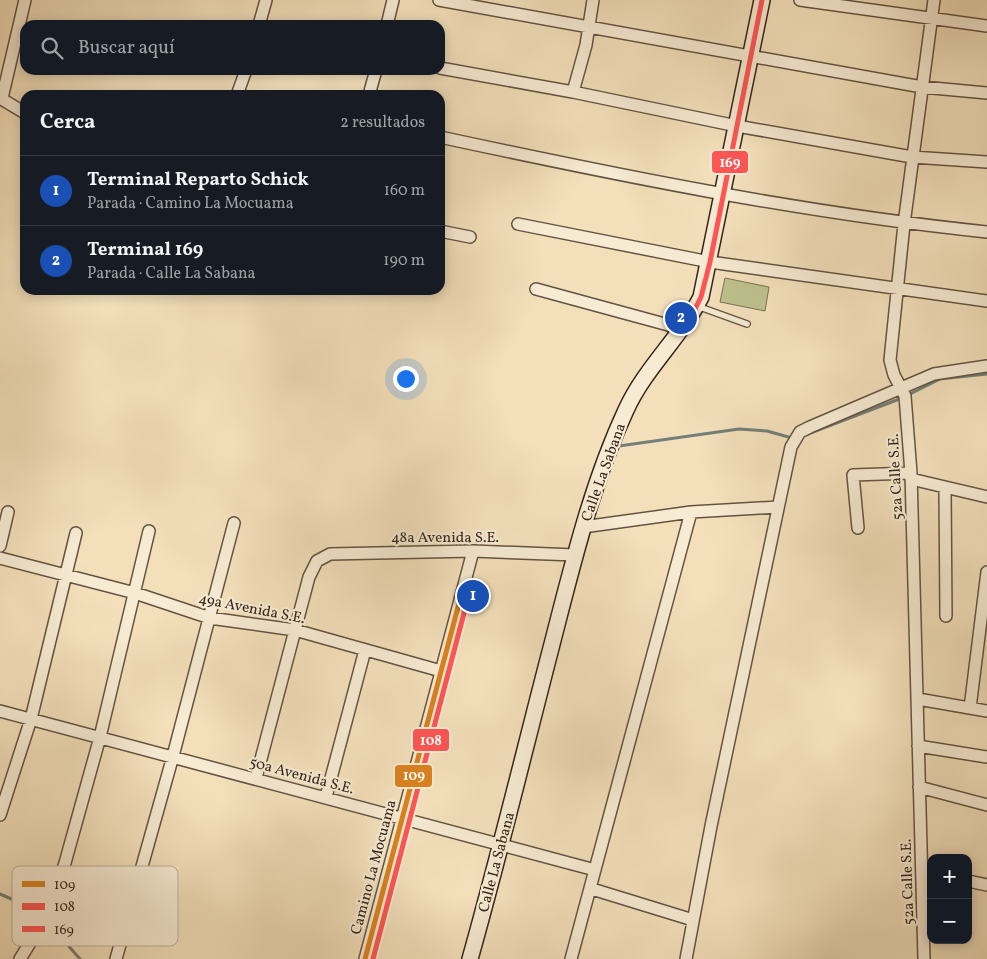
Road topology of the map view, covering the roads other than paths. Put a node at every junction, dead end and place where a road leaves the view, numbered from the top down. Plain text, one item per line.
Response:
1 (25, 0) edge
2 (266, 0) edge
3 (393, 0) edge
4 (439, 0) edge
5 (593, 0) edge
6 (762, 0) edge
7 (800, 0) edge
8 (934, 0) edge
9 (20, 20) edge
10 (20, 20) edge
11 (260, 20) edge
12 (388, 20) edge
13 (931, 20) junction
14 (987, 26) edge
15 (589, 28) junction
16 (751, 55) junction
17 (445, 69) edge
18 (244, 75) edge
19 (375, 75) edge
20 (922, 87) junction
21 (238, 90) edge
22 (370, 90) edge
23 (573, 92) junction
24 (987, 93) edge
25 (1, 98) edge
26 (20, 111) edge
27 (737, 126) junction
28 (445, 138) edge
29 (912, 157) junction
30 (987, 162) edge
31 (723, 195) junction
32 (518, 224) dead end
33 (904, 224) junction
34 (445, 232) edge
35 (987, 232) edge
36 (470, 237) dead end
37 (710, 262) junction
38 (896, 288) junction
39 (536, 290) dead end
40 (987, 302) edge
41 (696, 306) junction
42 (747, 324) dead end
43 (683, 329) junction
44 (987, 366) edge
45 (903, 389) junction
46 (911, 476) junction
47 (945, 488) junction
48 (987, 497) edge
49 (778, 507) junction
50 (8, 512) dead end
51 (690, 512) junction
52 (234, 523) dead end
53 (583, 527) junction
54 (858, 528) dead end
55 (149, 531) dead end
56 (76, 533) dead end
57 (0, 546) edge
58 (473, 551) junction
59 (575, 555) junction
60 (0, 558) edge
61 (987, 572) edge
62 (66, 574) junction
63 (135, 593) junction
64 (946, 616) dead end
65 (210, 618) junction
66 (295, 630) junction
67 (365, 650) junction
68 (441, 671) junction
69 (918, 699) junction
70 (970, 708) junction
71 (0, 711) edge
72 (987, 711) edge
73 (31, 719) junction
74 (100, 737) junction
75 (918, 746) junction
76 (173, 756) junction
77 (987, 757) edge
78 (256, 778) junction
79 (919, 787) junction
80 (326, 797) junction
81 (987, 805) edge
82 (0, 815) edge
83 (401, 817) junction
84 (502, 843) junction
85 (62, 866) edge
86 (142, 866) edge
87 (595, 870) junction
88 (926, 870) edge
89 (972, 882) edge
90 (987, 885) edge
91 (592, 890) junction
92 (693, 920) junction
93 (28, 946) edge
94 (120, 946) edge
95 (20, 959) edge
96 (116, 959) edge
97 (364, 959) edge
98 (470, 959) edge
99 (571, 959) edge
100 (686, 959) edge
101 (924, 959) edge

1 - 9 street
2 - 11 street
3 - 12 street
4 - 15 street
5 - 15 street
6 - 16 street, Calle La Sabana
7 - 13 street
8 - 13 street, 52a Calle S.E.
10 - 25 street
13 - 14 street
13 - 20 street, 52a Calle S.E.
15 - 16 street
15 - 23 street
16 - 20 street
16 - 27 street, Calle La Sabana
17 - 23 street
18 - 21 street
19 - 22 street
20 - 24 street
20 - 29 street, 52a Calle S.E.
23 - 27 street
25 - 26 street
27 - 29 street
27 - 31 street, Calle La Sabana
28 - 31 street
29 - 30 street
29 - 33 street, 52a Calle S.E.
31 - 33 street
31 - 37 street, Calle La Sabana
32 - 37 street
33 - 35 street
33 - 38 street, 52a Calle S.E.
34 - 36 street
37 - 38 street
37 - 41 street, Calle La Sabana
38 - 40 street
38 - 45 street, 52a Calle S.E.
39 - 43 street
41 - 42 lane
41 - 43 street, Calle La Sabana
43 - 53 street, Calle La Sabana
44 - 45 street
45 - 46 street, 52a Calle S.E.
45 - 49 street
46 - 47 street
46 - 54 street
46 - 69 street, 52a Calle S.E.
47 - 48 street
47 - 64 street
49 - 51 street
49 - 92 street
50 - 57 street
51 - 53 street
51 - 87 street
52 - 65 street
53 - 59 street, Calle La Sabana
55 - 63 street
56 - 62 street
58 - 59 street, 48a Avenida S.E.
58 - 66 street, 48a Avenida S.E.
58 - 68 street, Camino La Mocuama
59 - 84 street, Calle La Sabana
60 - 62 street, 49a Avenida S.E.
61 - 70 street
62 - 63 street, 49a Avenida S.E.
62 - 73 street
63 - 65 street, 49a Avenida S.E.
63 - 74 street
65 - 66 street, 49a Avenida S.E.
65 - 76 street
66 - 67 street, 49a Avenida S.E.
66 - 78 street
67 - 68 street, 49a Avenida S.E.
67 - 80 street
68 - 83 street, Camino La Mocuama
69 - 70 street
69 - 75 street, 52a Calle S.E.
70 - 72 street
71 - 73 street, 50a Avenida S.E.
73 - 74 street, 50a Avenida S.E.
73 - 82 street
74 - 76 street, 50a Avenida S.E.
74 - 85 street
75 - 77 street
75 - 79 street, 52a Calle S.E.
76 - 78 street, 50a Avenida S.E.
76 - 86 street
78 - 80 street, 50a Avenida S.E.
79 - 81 street
79 - 88 street, 52a Calle S.E.
80 - 83 street, 50a Avenida S.E.
83 - 84 street, 50a Avenida S.E.
83 - 97 street, Camino La Mocuama
84 - 87 street, 50a Avenida S.E.
84 - 98 street, Calle La Sabana
87 - 91 street
88 - 101 street, 52a Calle S.E.
89 - 90 street
91 - 92 street
91 - 99 street
92 - 100 street
93 - 95 street
94 - 96 street

